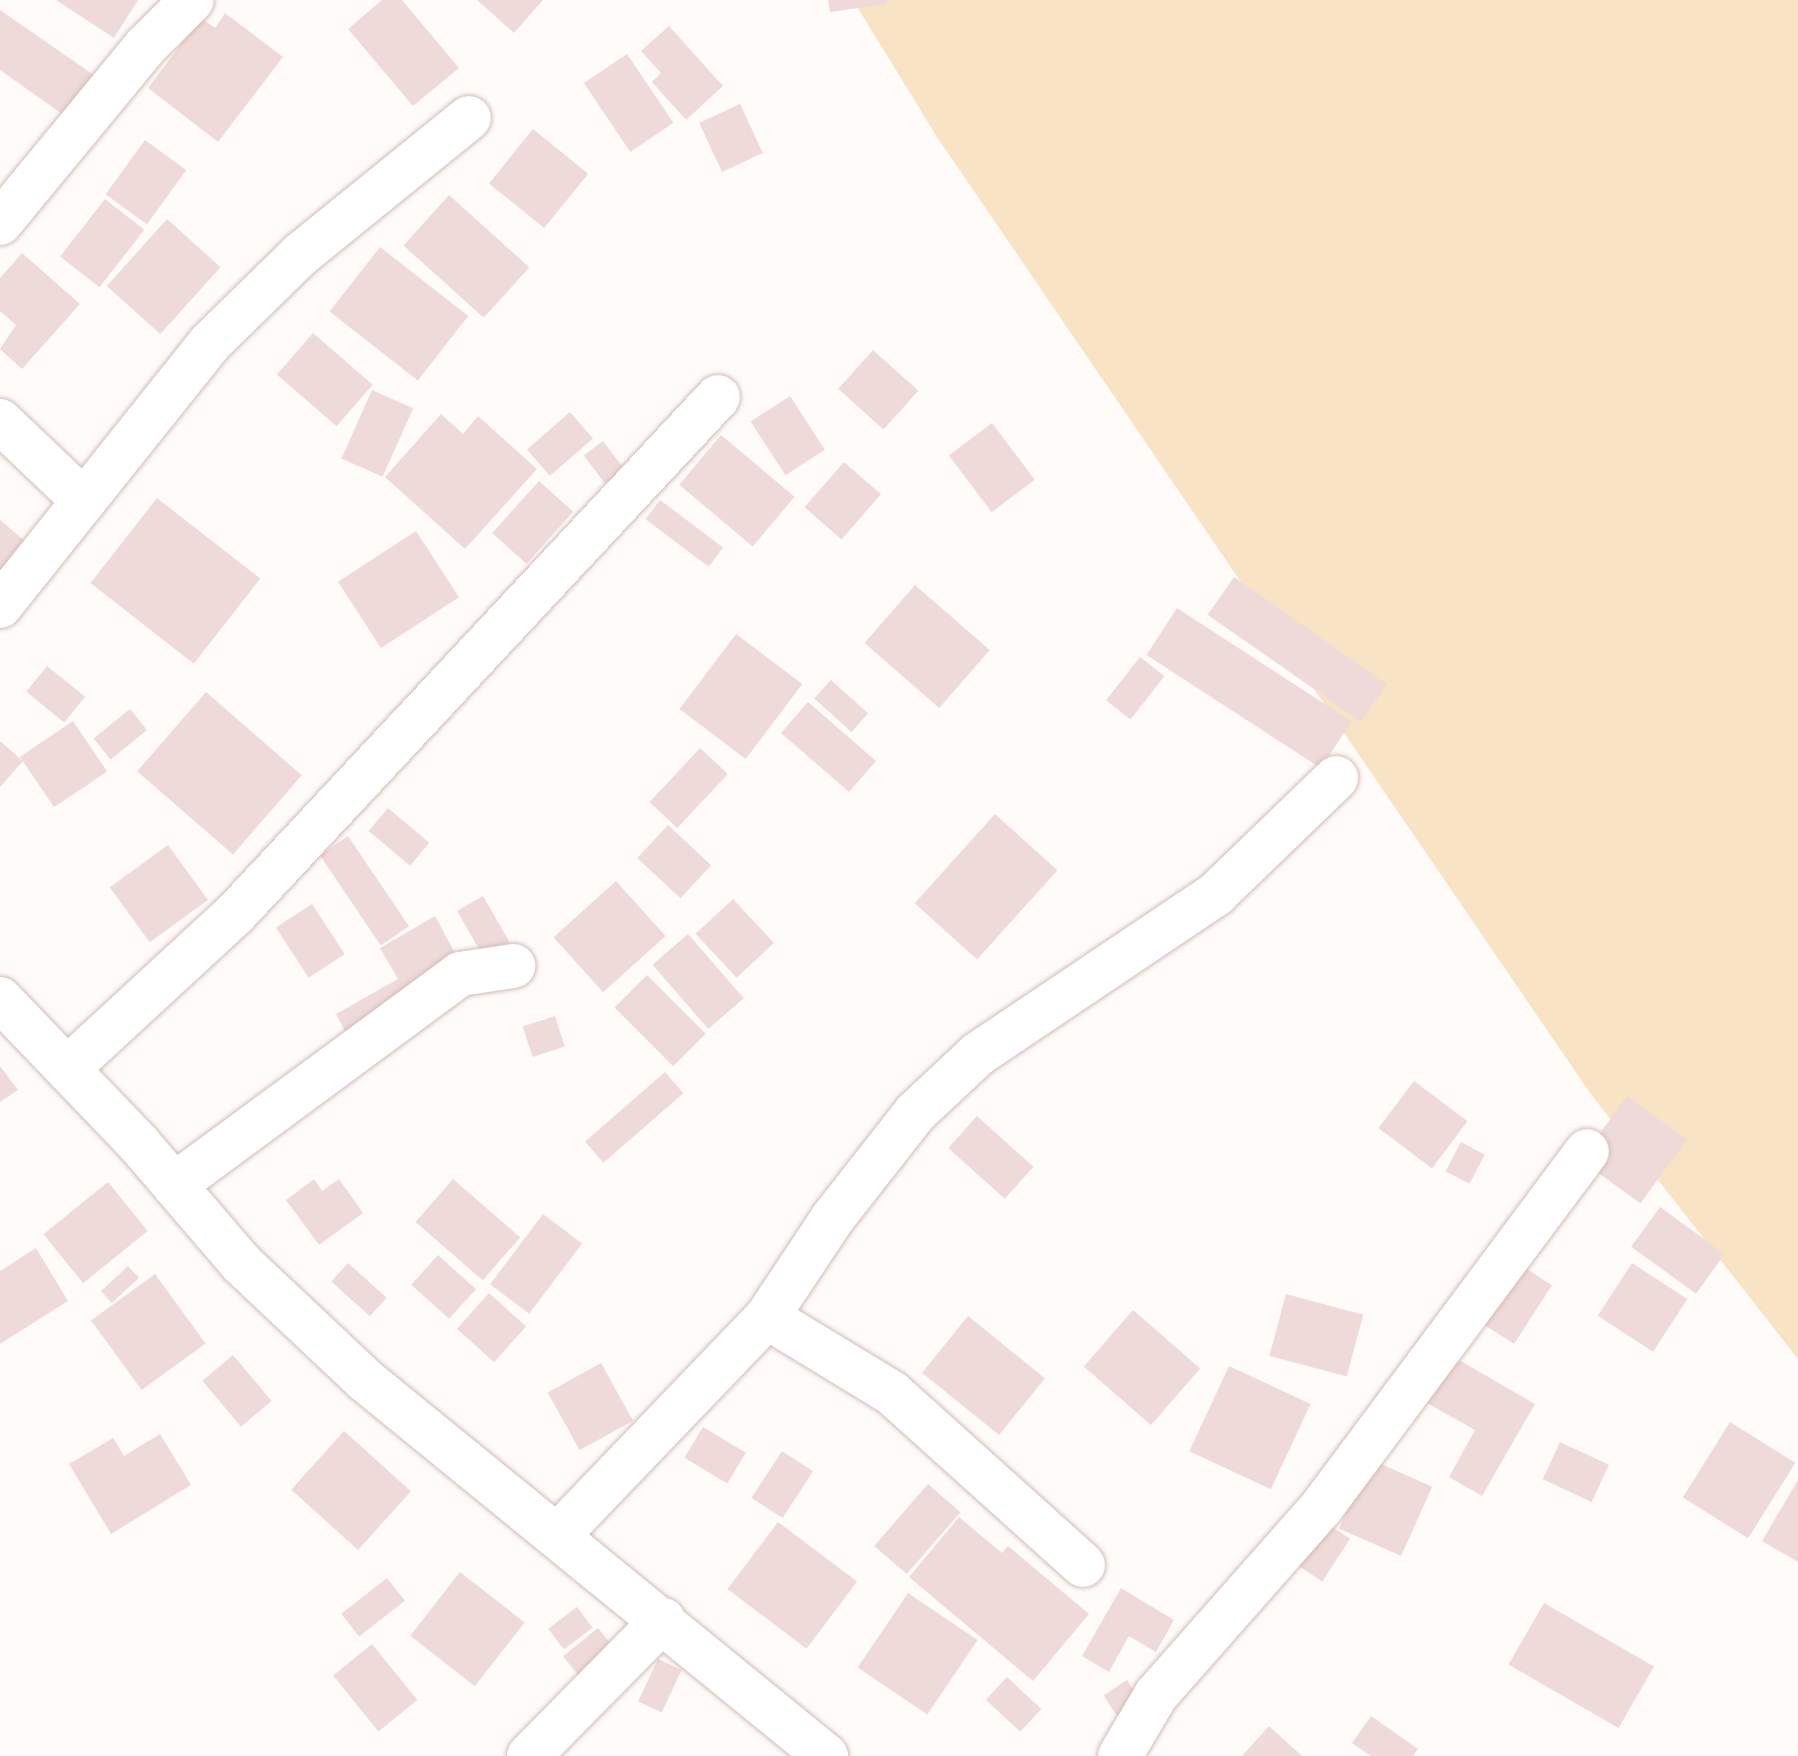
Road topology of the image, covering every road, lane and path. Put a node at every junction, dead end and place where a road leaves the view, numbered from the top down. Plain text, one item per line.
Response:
1 (192, 0) edge
2 (469, 118) dead end
3 (0, 223) edge
4 (718, 397) dead end
5 (0, 421) edge
6 (84, 501) junction
7 (0, 606) edge
8 (1336, 778) dead end
9 (513, 966) dead end
10 (0, 999) edge
11 (67, 1069) junction
12 (1587, 1151) dead end
13 (174, 1185) junction
14 (767, 1317) junction
15 (558, 1535) junction
16 (1083, 1565) dead end
17 (663, 1620) junction
18 (529, 1756) edge
19 (826, 1756) edge
20 (1120, 1756) edge

1 - 3 street
2 - 6 street
4 - 11 street
5 - 6 street
6 - 7 street
8 - 14 street
9 - 13 street
10 - 11 street
11 - 13 street
12 - 20 street
13 - 15 street
14 - 15 street
14 - 16 street
15 - 17 street
17 - 18 street
17 - 19 street

